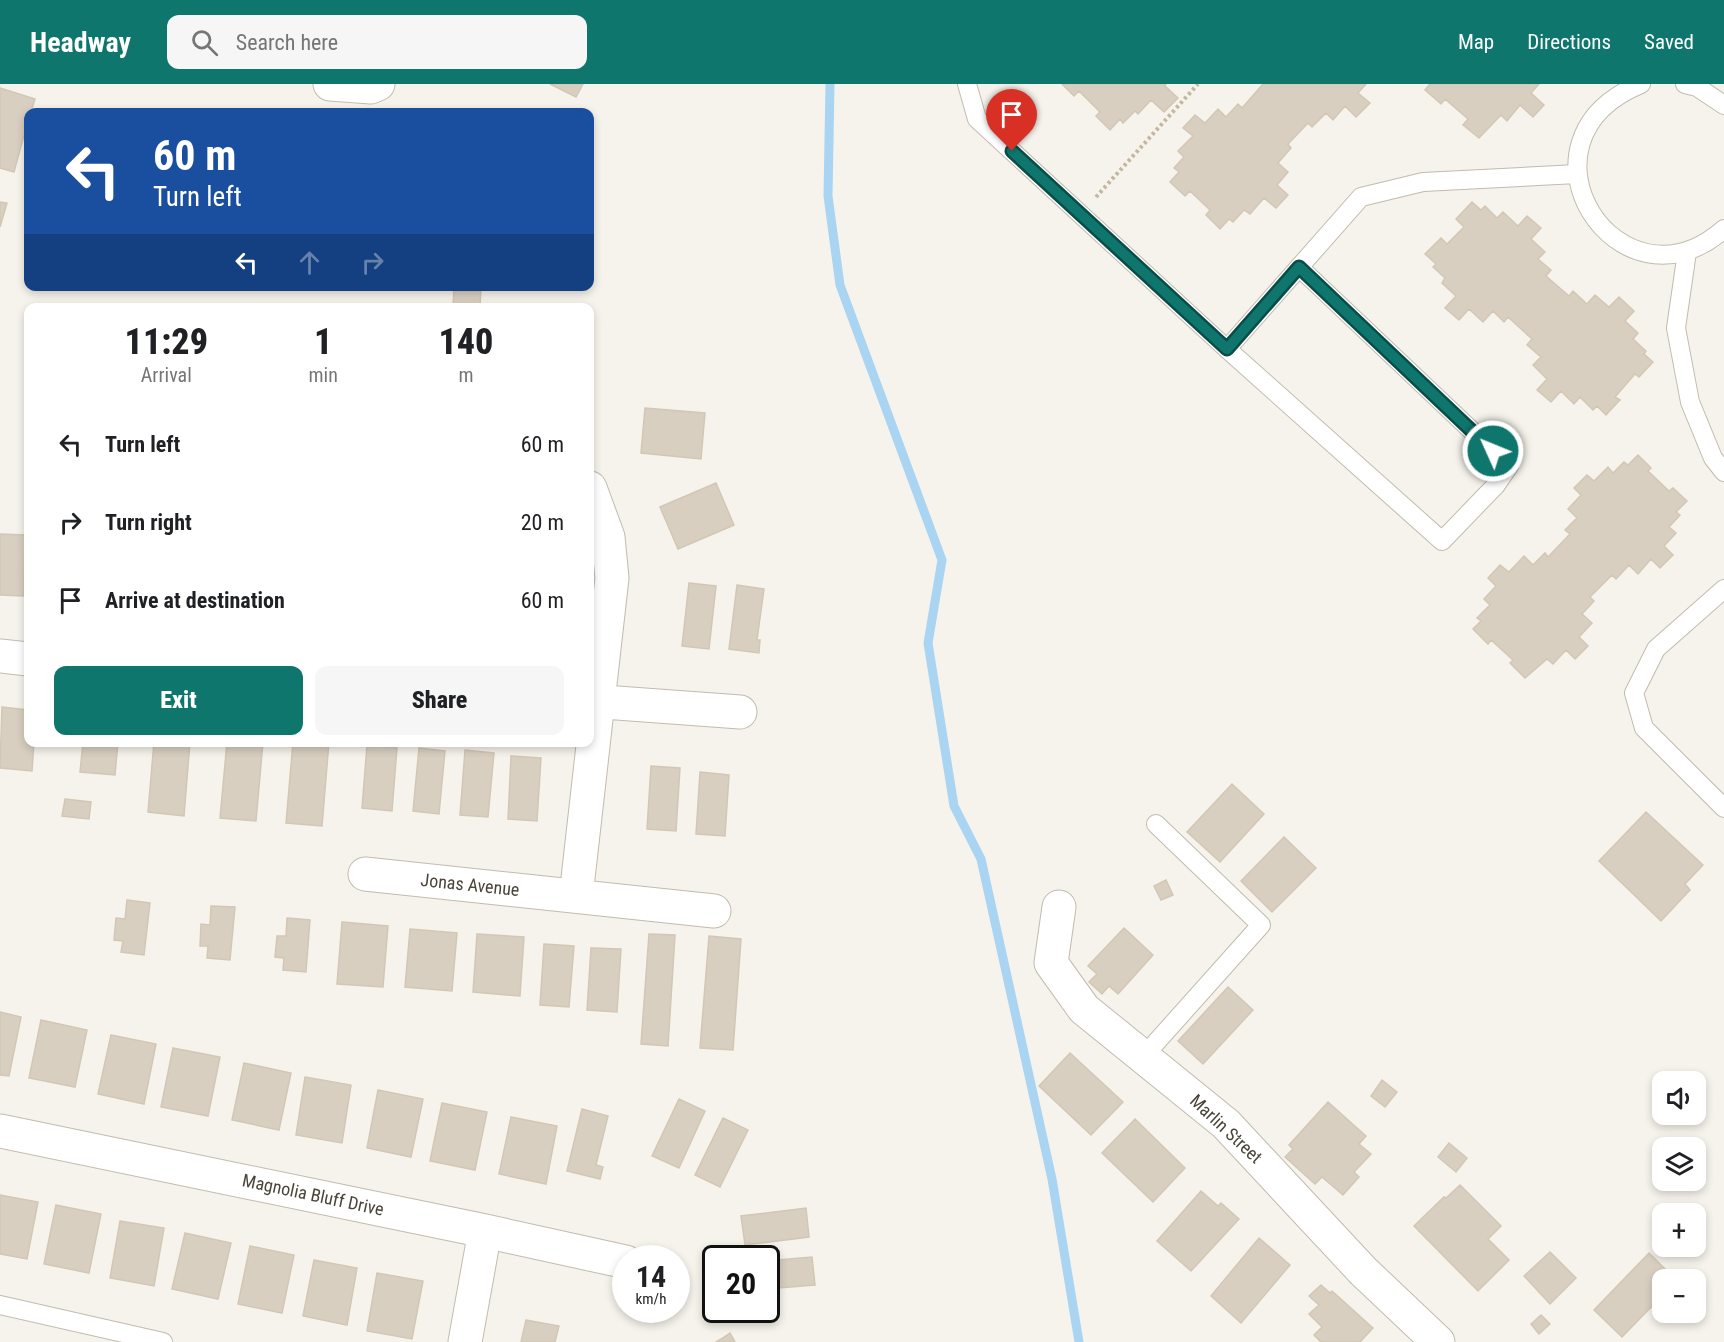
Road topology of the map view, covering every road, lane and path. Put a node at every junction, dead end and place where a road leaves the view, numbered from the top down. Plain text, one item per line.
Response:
1 (330, 84) edge
2 (378, 84) edge
3 (967, 84) edge
4 (1198, 84) edge
5 (1641, 84) edge
6 (1685, 84) edge
7 (1724, 105) edge
8 (1577, 174) junction
9 (1081, 215) junction
10 (1724, 230) edge
11 (1687, 252) junction
12 (1299, 267) junction
13 (1227, 349) junction
14 (1724, 472) edge
15 (594, 499) edge
16 (1724, 589) edge
17 (0, 656) edge
18 (24, 658) edge
19 (594, 701) edge
20 (740, 712) dead end
21 (590, 747) edge
22 (1724, 808) edge
23 (1156, 824) dead end
24 (365, 874) dead end
25 (576, 896) junction
26 (1059, 907) dead end
27 (714, 911) dead end
28 (1143, 1057) junction
29 (0, 1131) edge
30 (484, 1231) junction
31 (612, 1259) edge
32 (0, 1305) edge
33 (163, 1342) edge
34 (465, 1342) edge
35 (1438, 1342) edge

1 - 2 street
3 - 9 lane
4 - 9 path
5 - 8 lane
6 - 7 lane
8 - 11 lane
8 - 12 lane
9 - 13 lane
10 - 11 lane
11 - 14 lane
12 - 13 lane
12 - 13 lane
15 - 19 street
16 - 22 lane
17 - 18 street
19 - 20 street
21 - 25 street
23 - 28 lane
24 - 25 street, Jonas Avenue
25 - 27 street, Jonas Avenue
26 - 28 street, Marlin Street
28 - 35 street, Marlin Street
29 - 30 street, Magnolia Bluff Drive
30 - 31 street, Magnolia Bluff Drive
30 - 34 street
32 - 33 lane

